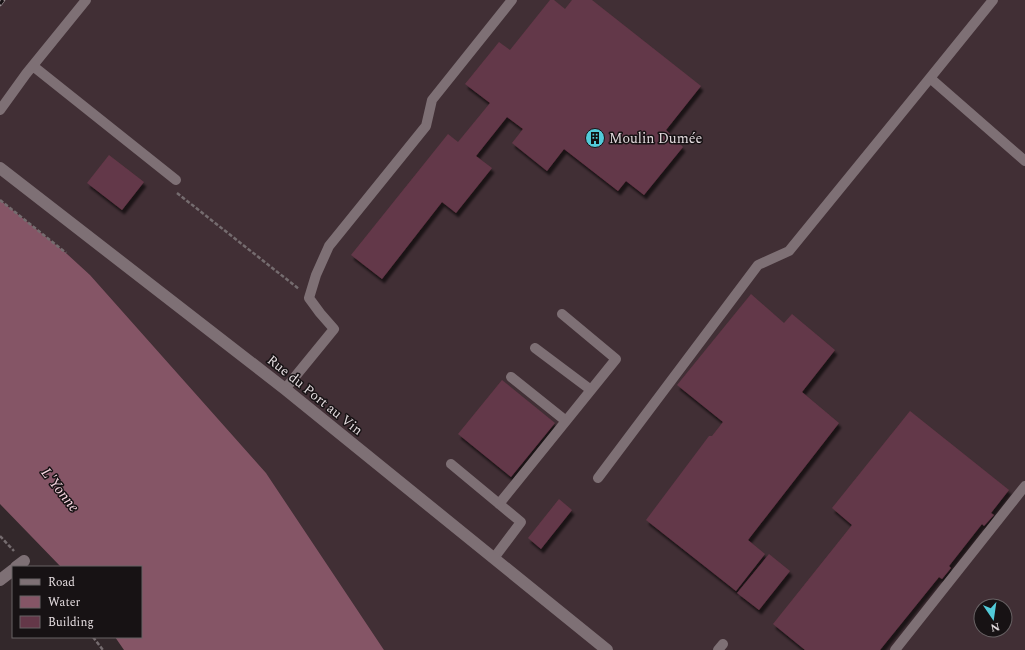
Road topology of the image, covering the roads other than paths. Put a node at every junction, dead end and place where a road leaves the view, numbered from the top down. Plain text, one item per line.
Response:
1 (86, 0) edge
2 (512, 0) edge
3 (993, 0) edge
4 (33, 66) junction
5 (930, 78) junction
6 (0, 110) edge
7 (1025, 161) edge
8 (0, 168) edge
9 (176, 180) dead end
10 (562, 314) dead end
11 (535, 348) dead end
12 (511, 377) dead end
13 (285, 390) junction
14 (591, 390) junction
15 (566, 421) junction
16 (451, 464) dead end
17 (598, 478) dead end
18 (1025, 486) edge
19 (499, 504) junction
20 (494, 558) junction
21 (12, 571) edge
22 (0, 580) edge
23 (608, 650) edge
24 (895, 650) edge

1 - 4 lane
2 - 13 lane
3 - 5 lane
4 - 6 lane
4 - 9 lane
5 - 7 lane
5 - 17 lane
8 - 13 street, Rue du Port au Vin
10 - 14 lane
11 - 14 lane
12 - 15 lane
13 - 20 street, Rue du Port au Vin
14 - 15 lane
15 - 19 lane
16 - 19 lane
18 - 24 lane
19 - 20 lane
20 - 23 street, Rue du Port au Vin
21 - 22 street

